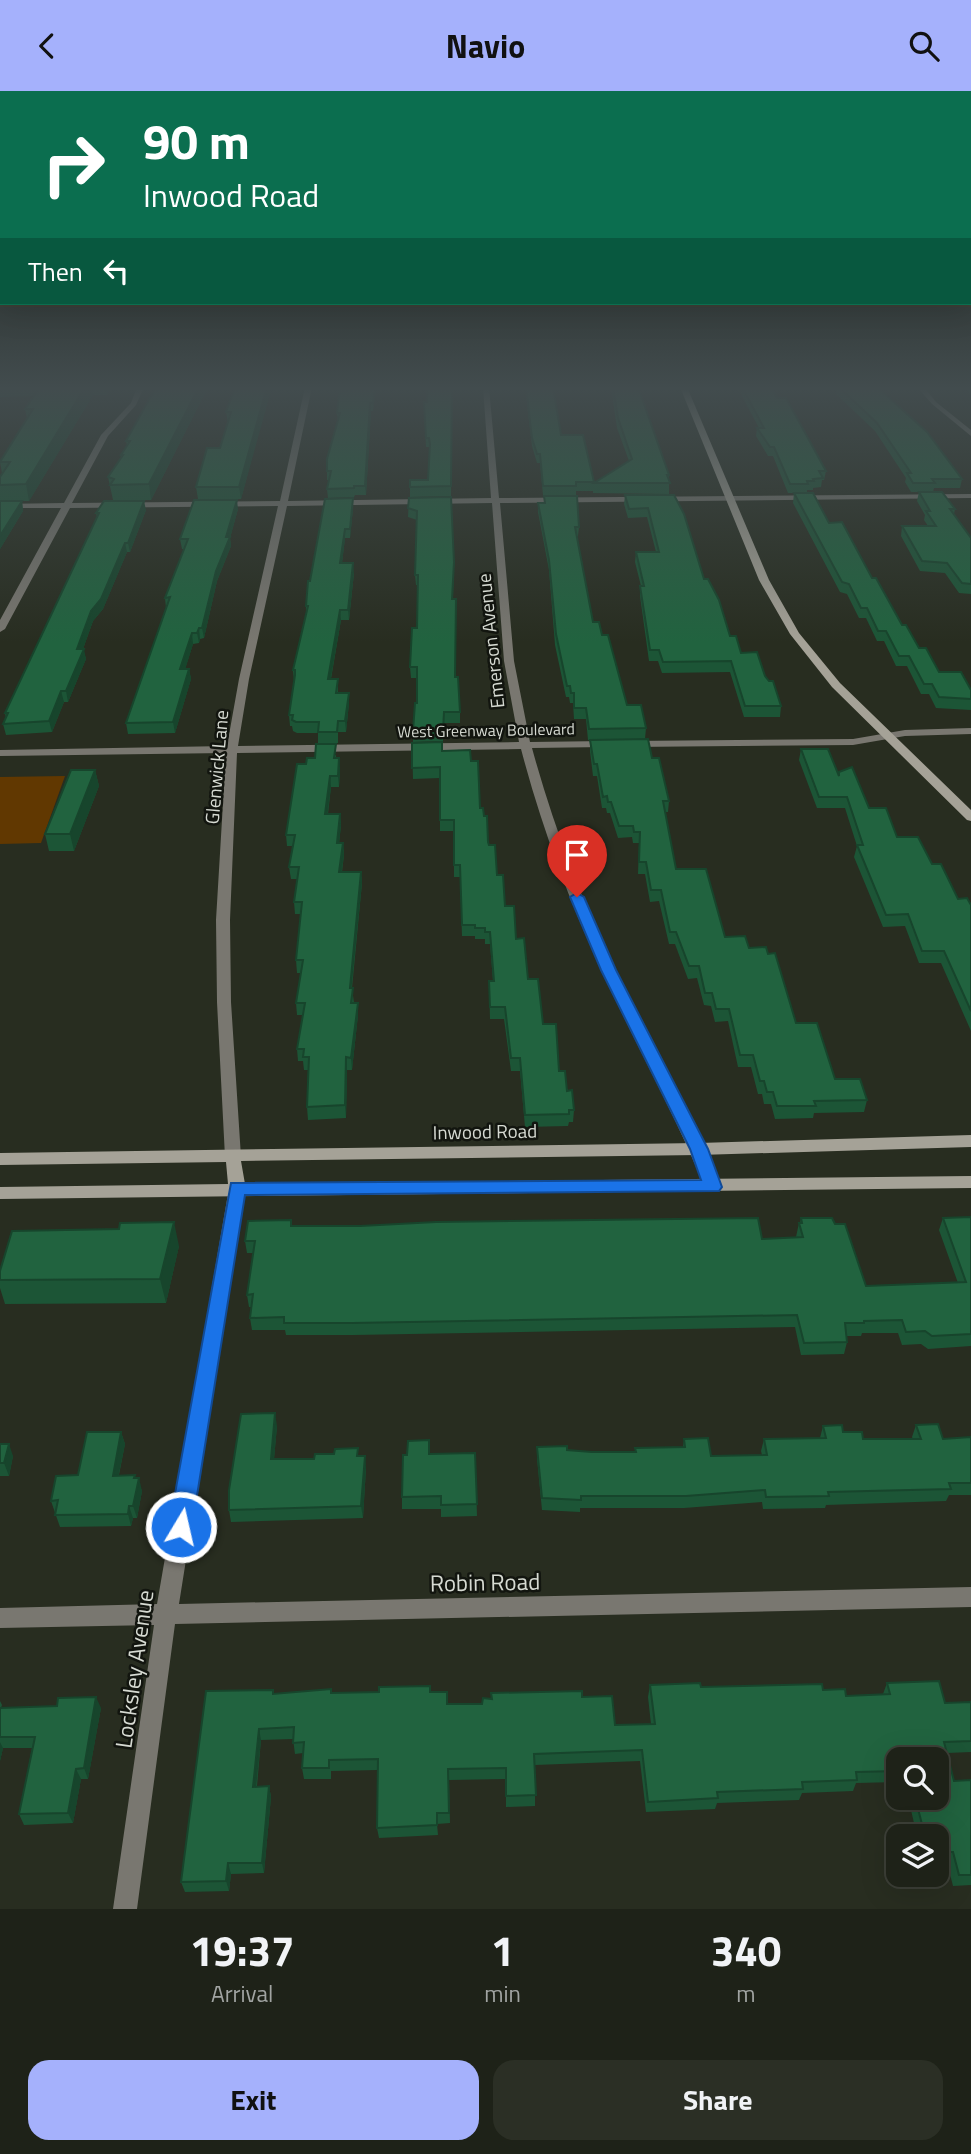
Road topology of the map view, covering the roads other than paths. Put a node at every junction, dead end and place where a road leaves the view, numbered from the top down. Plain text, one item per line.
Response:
1 (84, 472) edge
2 (289, 472) edge
3 (493, 472) edge
4 (719, 472) edge
5 (971, 496) edge
6 (731, 499) junction
7 (496, 501) junction
8 (281, 504) junction
9 (66, 505) junction
10 (0, 506) edge
11 (0, 629) edge
12 (971, 731) edge
13 (887, 737) junction
14 (524, 745) junction
15 (232, 750) junction
16 (0, 753) edge
17 (971, 817) edge
18 (971, 1141) edge
19 (699, 1149) junction
20 (233, 1157) junction
21 (0, 1159) edge
22 (971, 1182) edge
23 (712, 1187) junction
24 (237, 1188) junction
25 (0, 1193) edge
26 (971, 1597) edge
27 (166, 1616) junction
28 (0, 1618) edge
29 (125, 1909) edge

1 - 9 street
2 - 8 street, Glenwick Lane
3 - 7 street, Emerson Avenue
4 - 6 main road
5 - 6 street
6 - 7 street
6 - 13 main road
7 - 8 street
7 - 14 street, Emerson Avenue
8 - 9 street
8 - 15 street, Glenwick Lane
9 - 10 street
9 - 11 street
12 - 13 street, West Greenway Boulevard
13 - 14 street, West Greenway Boulevard
13 - 17 main road
14 - 15 street, West Greenway Boulevard
14 - 19 street, Emerson Avenue
15 - 16 street, West Greenway Boulevard
15 - 20 street, Glenwick Lane
18 - 19 main road, Inwood Road
19 - 20 main road, Inwood Road
19 - 23 street, Emerson Avenue
20 - 21 main road, Inwood Road
20 - 24 main road
22 - 23 main road
23 - 24 main road
24 - 25 main road
24 - 27 street, Locksley Avenue
26 - 27 street, Robin Road
27 - 28 street, Robin Road
27 - 29 street, Locksley Avenue

